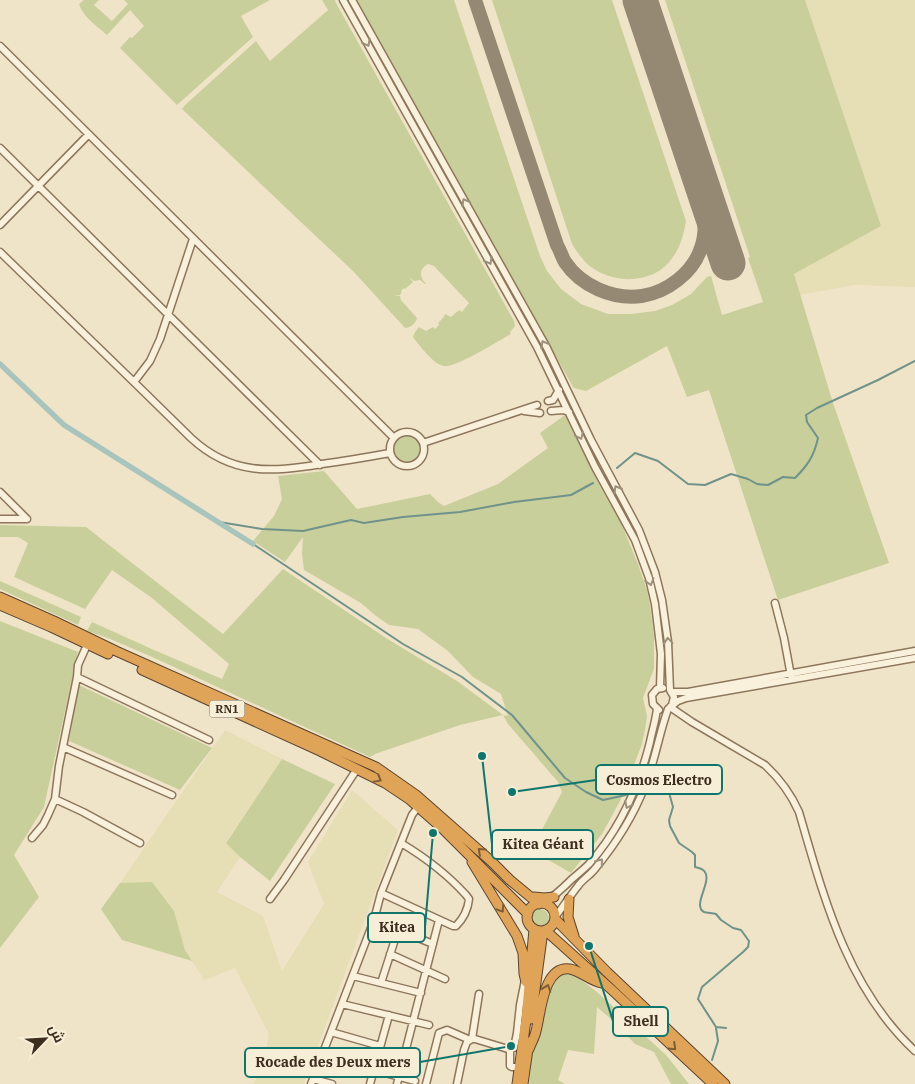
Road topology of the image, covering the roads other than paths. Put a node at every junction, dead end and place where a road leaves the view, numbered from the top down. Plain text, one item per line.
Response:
1 (343, 0) edge
2 (352, 0) edge
3 (0, 46) edge
4 (88, 135) junction
5 (0, 148) edge
6 (38, 186) junction
7 (0, 225) edge
8 (193, 239) junction
9 (0, 252) edge
10 (168, 315) junction
11 (532, 322) junction
12 (525, 325) junction
13 (536, 330) junction
14 (530, 334) junction
15 (134, 382) junction
16 (559, 390) junction
17 (565, 404) junction
18 (537, 405) dead end
19 (523, 410) junction
20 (551, 411) dead end
21 (569, 412) junction
22 (540, 413) dead end
23 (394, 438) junction
24 (424, 443) junction
25 (390, 453) junction
26 (320, 465) junction
27 (0, 492) edge
28 (0, 519) edge
29 (0, 597) edge
30 (775, 603) dead end
31 (0, 605) edge
32 (87, 644) junction
33 (915, 651) edge
34 (915, 658) edge
35 (77, 677) junction
36 (791, 677) junction
37 (660, 688) junction
38 (671, 691) junction
39 (670, 707) junction
40 (657, 708) junction
41 (209, 740) dead end
42 (63, 747) junction
43 (357, 769) junction
44 (172, 795) dead end
45 (55, 799) junction
46 (418, 807) junction
47 (32, 838) dead end
48 (140, 843) dead end
49 (401, 843) junction
50 (467, 852) junction
51 (381, 893) junction
52 (529, 896) junction
53 (554, 897) junction
54 (270, 899) dead end
55 (569, 899) junction
56 (541, 904) junction
57 (528, 914) junction
58 (555, 918) junction
59 (374, 920) junction
60 (439, 920) junction
61 (398, 930) junction
62 (541, 930) junction
63 (575, 939) junction
64 (433, 944) junction
65 (390, 954) junction
66 (426, 970) junction
67 (353, 976) junction
68 (445, 979) dead end
69 (381, 983) junction
70 (527, 984) junction
71 (605, 984) junction
72 (421, 993) junction
73 (479, 994) dead end
74 (342, 1004) junction
75 (389, 1015) junction
76 (414, 1021) junction
77 (429, 1025) dead end
78 (330, 1032) junction
79 (471, 1039) junction
80 (380, 1046) junction
81 (510, 1049) junction
82 (528, 1051) junction
83 (915, 1052) edge
84 (322, 1056) junction
85 (519, 1068) junction
86 (374, 1070) junction
87 (399, 1076) junction
88 (312, 1081) edge
89 (415, 1081) dead end
90 (332, 1084) edge
91 (370, 1084) edge
92 (397, 1084) edge
93 (426, 1084) edge
94 (457, 1084) edge
95 (517, 1084) edge
96 (523, 1084) edge
97 (713, 1084) edge
98 (725, 1084) edge

1 -> 12 street
11 -> 2 street
3 - 4 street
4 - 6 street
4 - 8 street
5 - 6 street
6 - 7 street
6 - 10 street
8 - 10 street
8 - 23 street
9 - 15 street
10 - 15 street
10 - 26 street
11 - 12 street
11 - 13 street
12 - 14 street
13 - 14 street
38 -> 13 street
14 - 16 street
15 - 26 street
16 - 17 street
16 - 17 street
17 - 21 street
18 - 19 street
19 - 22 street
19 - 24 street
20 - 21 street
21 -> 37 street
23 - 24 street
23 - 25 street
24 - 25 street
25 - 26 street
27 - 28 street
52 -> 29 highway, RN1
30 - 36 street
31 - 32 highway, RN1
32 - 35 street
32 - 43 highway, RN1
33 - 36 street
34 - 36 street
35 - 41 street
35 - 42 street
36 - 38 street
36 - 39 street
37 - 38 street
37 - 40 street
38 - 39 street
39 - 40 street
55 -> 39 street
39 - 83 street
40 -> 53 street
42 - 44 street
42 - 45 street
43 -> 46 highway, RN1
43 - 54 street
45 - 47 street
45 - 48 street
46 - 49 street
46 - 50 highway, RN1
49 - 51 street
49 - 60 street
50 - 57 highway, RN1
50 -> 70 highway
51 - 59 street
51 - 60 street
52 - 53 highway
52 - 56 highway, RN1
53 - 56 street
55 - 58 street
55 - 63 highway
56 - 57 highway
56 - 58 highway, RN1
57 - 62 highway, RN1
58 - 62 highway
58 - 63 highway, RN1
59 - 61 street
59 - 67 street
60 - 64 street
61 - 64 street
61 - 65 street
62 - 70 highway
62 - 71 highway, RN1
62 - 82 highway
63 - 98 highway, RN1
64 - 66 street
65 - 66 street
65 - 69 street
66 - 68 street
66 - 72 street
67 - 69 street
67 - 74 street
69 - 72 street
70 - 81 street
70 - 85 highway
82 -> 71 highway
71 -> 97 highway, RN1
72 - 76 street
73 - 79 street
74 - 75 street
74 - 78 street
75 - 76 street
75 - 80 street
76 - 77 street
76 - 87 street
78 - 80 street
78 - 84 street
79 - 81 street
79 - 93 street
79 - 94 street
80 - 86 street
81 - 85 street
82 - 96 highway
84 - 86 street
84 - 88 street
85 - 95 highway
86 - 87 street
86 - 91 street
87 - 89 street
87 - 92 street
88 - 90 street

